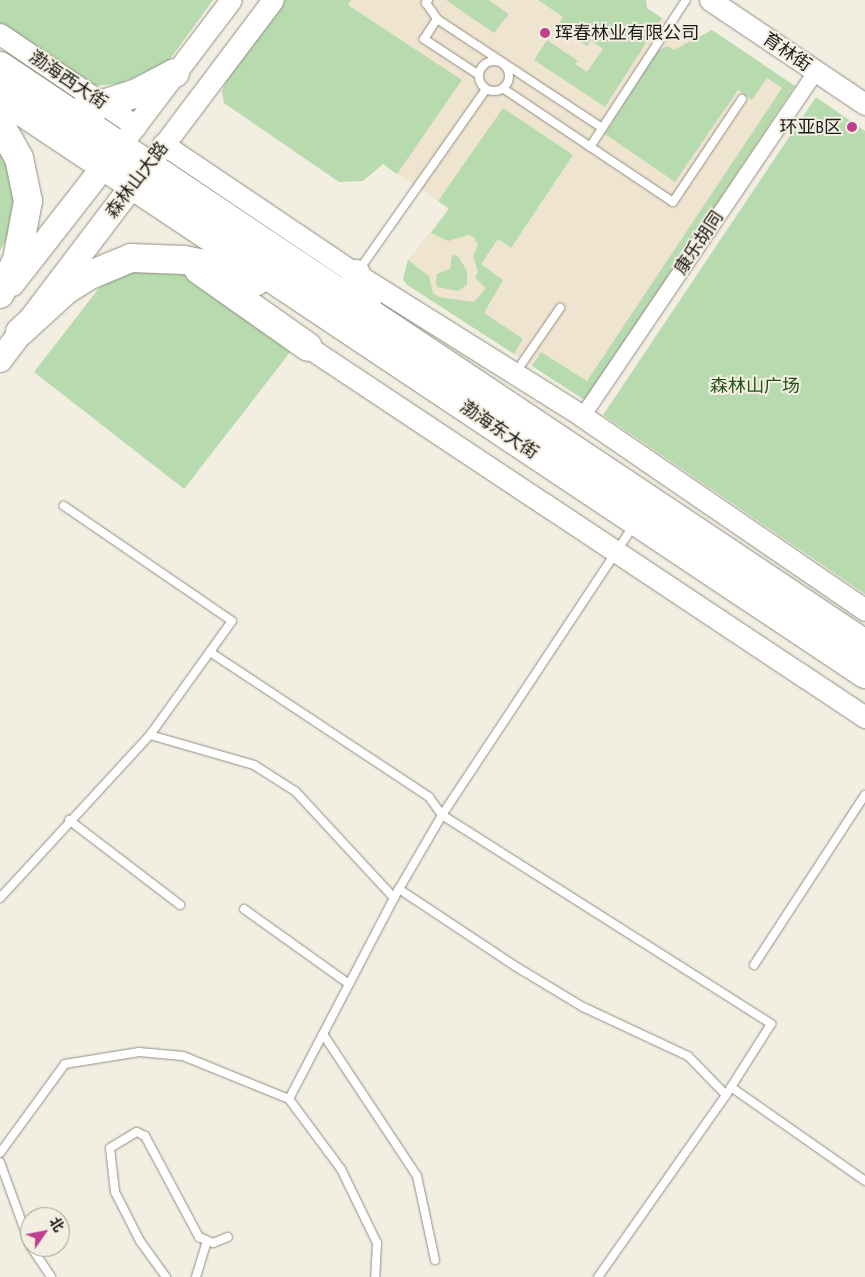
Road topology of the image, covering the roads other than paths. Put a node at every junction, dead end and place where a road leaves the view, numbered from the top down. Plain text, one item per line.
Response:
1 (231, 0) edge
2 (273, 0) edge
3 (428, 0) edge
4 (686, 0) edge
5 (710, 0) edge
6 (437, 20) junction
7 (0, 34) edge
8 (503, 63) junction
9 (0, 66) edge
10 (816, 71) junction
11 (479, 75) junction
12 (174, 77) junction
13 (504, 88) junction
14 (486, 89) junction
15 (202, 94) junction
16 (0, 97) edge
17 (742, 99) dead end
18 (104, 104) junction
19 (865, 104) edge
20 (72, 114) junction
21 (0, 124) edge
22 (602, 128) junction
23 (128, 136) junction
24 (8, 143) edge
25 (590, 147) junction
26 (156, 154) junction
27 (102, 166) junction
28 (132, 186) junction
29 (184, 260) junction
30 (356, 274) junction
31 (0, 294) edge
32 (299, 297) junction
33 (0, 300) edge
34 (560, 308) dead end
35 (369, 312) junction
36 (20, 332) junction
37 (308, 348) joint
38 (0, 360) edge
39 (515, 374) junction
40 (582, 416) junction
41 (64, 506) dead end
42 (643, 511) junction
43 (617, 551) junction
44 (865, 610) edge
45 (865, 644) edge
46 (210, 652) junction
47 (865, 674) edge
48 (865, 717) edge
49 (150, 735) junction
50 (865, 795) edge
51 (442, 815) junction
52 (69, 820) junction
53 (399, 888) junction
54 (0, 898) edge
55 (394, 898) junction
56 (180, 905) dead end
57 (244, 909) dead end
58 (754, 965) dead end
59 (349, 984) junction
60 (323, 1034) junction
61 (731, 1087) junction
62 (726, 1095) junction
63 (289, 1099) junction
64 (0, 1153) edge
65 (0, 1162) edge
66 (865, 1181) edge
67 (20, 1216) edge
68 (228, 1237) dead end
69 (207, 1241) junction
70 (38, 1257) edge
71 (435, 1260) dead end
72 (51, 1277) edge
73 (166, 1277) edge
74 (196, 1277) edge
75 (375, 1277) edge
76 (598, 1277) edge

1 - 12 street, 森林山大路
2 - 15 street, 森林山大路
3 - 6 lane
4 - 22 lane
5 - 10 street, 育林街
6 - 8 lane
6 - 11 lane
7 - 18 street, 渤海西大街
8 - 11 lane
8 - 13 lane
8 - 22 lane
9 - 20 highway, 渤海西大街
10 - 19 street, 育林街
10 - 40 street, 康乐胡同
11 - 14 lane
12 - 15 street
12 - 18 highway
12 - 23 street, 森林山大路
13 - 14 lane
13 - 25 lane
14 - 30 lane
15 - 26 street, 森林山大路
16 - 27 highway
17 - 25 lane
18 - 20 highway
18 - 23 street, 渤海西大街
20 - 23 highway, 渤海西大街
21 - 24 highway
22 - 25 lane
23 - 26 highway, 渤海东大街
23 - 27 main road, 森林山大路
24 - 31 highway
26 - 28 main road, 森林山大路
26 - 30 street
26 - 35 highway, 渤海东大街
27 - 28 highway, 渤海东大街
27 - 33 main road, 森林山大路
28 - 32 highway, 渤海东大街
28 - 36 main road, 森林山大路
29 - 32 highway
29 - 36 highway
29 - 37 highway
30 - 35 highway
30 - 39 street
32 - 42 highway, 渤海东大街
34 - 39 lane
35 - 42 highway, 渤海东大街
36 - 38 main road, 森林山大路
37 - 43 street, 渤海东大街
39 - 40 street
40 - 44 street
41 - 46 lane
42 - 43 lane
42 - 45 highway, 渤海东大街
42 - 47 highway, 渤海东大街
43 - 48 street, 渤海东大街
43 - 51 lane
46 - 49 lane
46 - 51 lane
49 - 52 lane
49 - 55 lane
50 - 58 lane
51 - 53 lane
51 - 61 lane
52 - 54 lane
52 - 56 lane
53 - 55 lane
53 - 62 lane
55 - 59 lane
57 - 59 lane
59 - 60 lane
60 - 63 lane
60 - 71 lane
61 - 62 lane
61 - 66 lane
62 - 76 lane
63 - 64 lane
63 - 75 lane
65 - 67 lane
68 - 69 lane
69 - 73 lane
69 - 74 lane
70 - 72 lane

